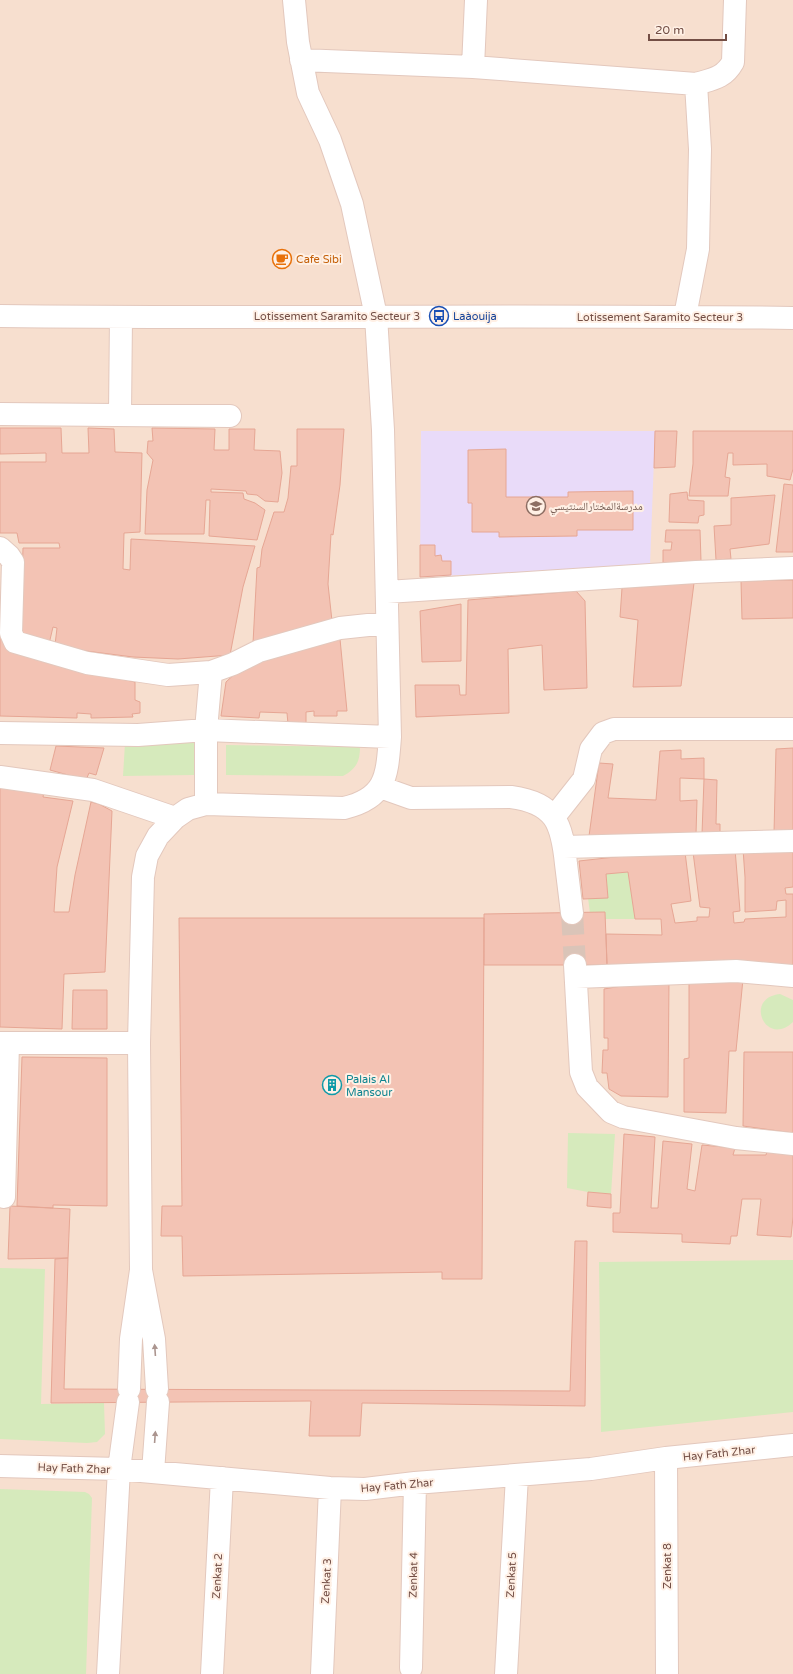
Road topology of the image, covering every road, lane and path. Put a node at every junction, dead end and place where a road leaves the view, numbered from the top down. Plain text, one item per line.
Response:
1 (294, 0) edge
2 (476, 0) edge
3 (735, 0) edge
4 (301, 60) junction
5 (473, 66) junction
6 (696, 84) junction
7 (0, 316) edge
8 (376, 316) junction
9 (685, 316) junction
10 (121, 317) junction
11 (793, 318) edge
12 (0, 414) edge
13 (120, 414) junction
14 (230, 416) dead end
15 (0, 548) edge
16 (793, 568) edge
17 (387, 592) junction
18 (387, 623) junction
19 (211, 672) junction
20 (793, 729) edge
21 (206, 730) junction
22 (0, 733) edge
23 (390, 737) junction
24 (0, 777) edge
25 (380, 787) junction
26 (206, 804) junction
27 (554, 817) junction
28 (175, 818) junction
29 (793, 841) edge
30 (564, 847) junction
31 (572, 913) tunnel mouth
32 (793, 976) edge
33 (4, 1043) edge
34 (139, 1043) junction
35 (793, 1144) edge
36 (4, 1197) dead end
37 (141, 1270) junction
38 (793, 1445) edge
39 (666, 1458) junction
40 (0, 1466) edge
41 (119, 1469) junction
42 (153, 1472) junction
43 (517, 1476) junction
44 (222, 1478) junction
45 (415, 1483) junction
46 (330, 1488) junction
47 (411, 1668) dead end
48 (108, 1674) edge
49 (212, 1674) edge
50 (322, 1674) edge
51 (506, 1674) edge
52 (667, 1674) edge

1 - 4 street
2 - 5 street
3 - 6 street
4 - 5 street
4 - 8 street
5 - 6 street
6 - 9 street
7 - 10 street, Lotissement Saramito Secteur 3
8 - 9 street, Lotissement Saramito Secteur 3
8 - 10 street, Lotissement Saramito Secteur 3
8 - 17 street
9 - 11 street, Lotissement Saramito Secteur 3
10 - 13 street
12 - 13 street
13 - 14 street
15 - 19 street
16 - 17 street
17 - 18 street
18 - 19 street
18 - 23 street
19 - 21 street
20 - 27 street
21 - 22 street
21 - 23 street
21 - 26 street
23 - 25 street
24 - 28 street
25 - 26 street
25 - 27 street
26 - 28 street
27 - 30 street
28 - 34 street
29 - 30 street
30 - 31 street
32 - 35 street
33 - 34 street
33 - 36 street
34 - 37 street
37 - 41 street
42 -> 37 street
38 - 39 street, Hay Fath Zhar
39 - 43 street, Hay Fath Zhar
39 - 52 street, Zenkat 8
40 - 41 street, Hay Fath Zhar
41 - 42 street, Hay Fath Zhar
41 - 48 street
42 - 44 street, Hay Fath Zhar
43 - 45 street, Hay Fath Zhar
43 - 51 street, Zenkat 5
44 - 46 street, Hay Fath Zhar
44 - 49 street, Zenkat 2
45 - 46 street, Hay Fath Zhar
45 - 47 street, Zenkat 4
46 - 50 street, Zenkat 3

